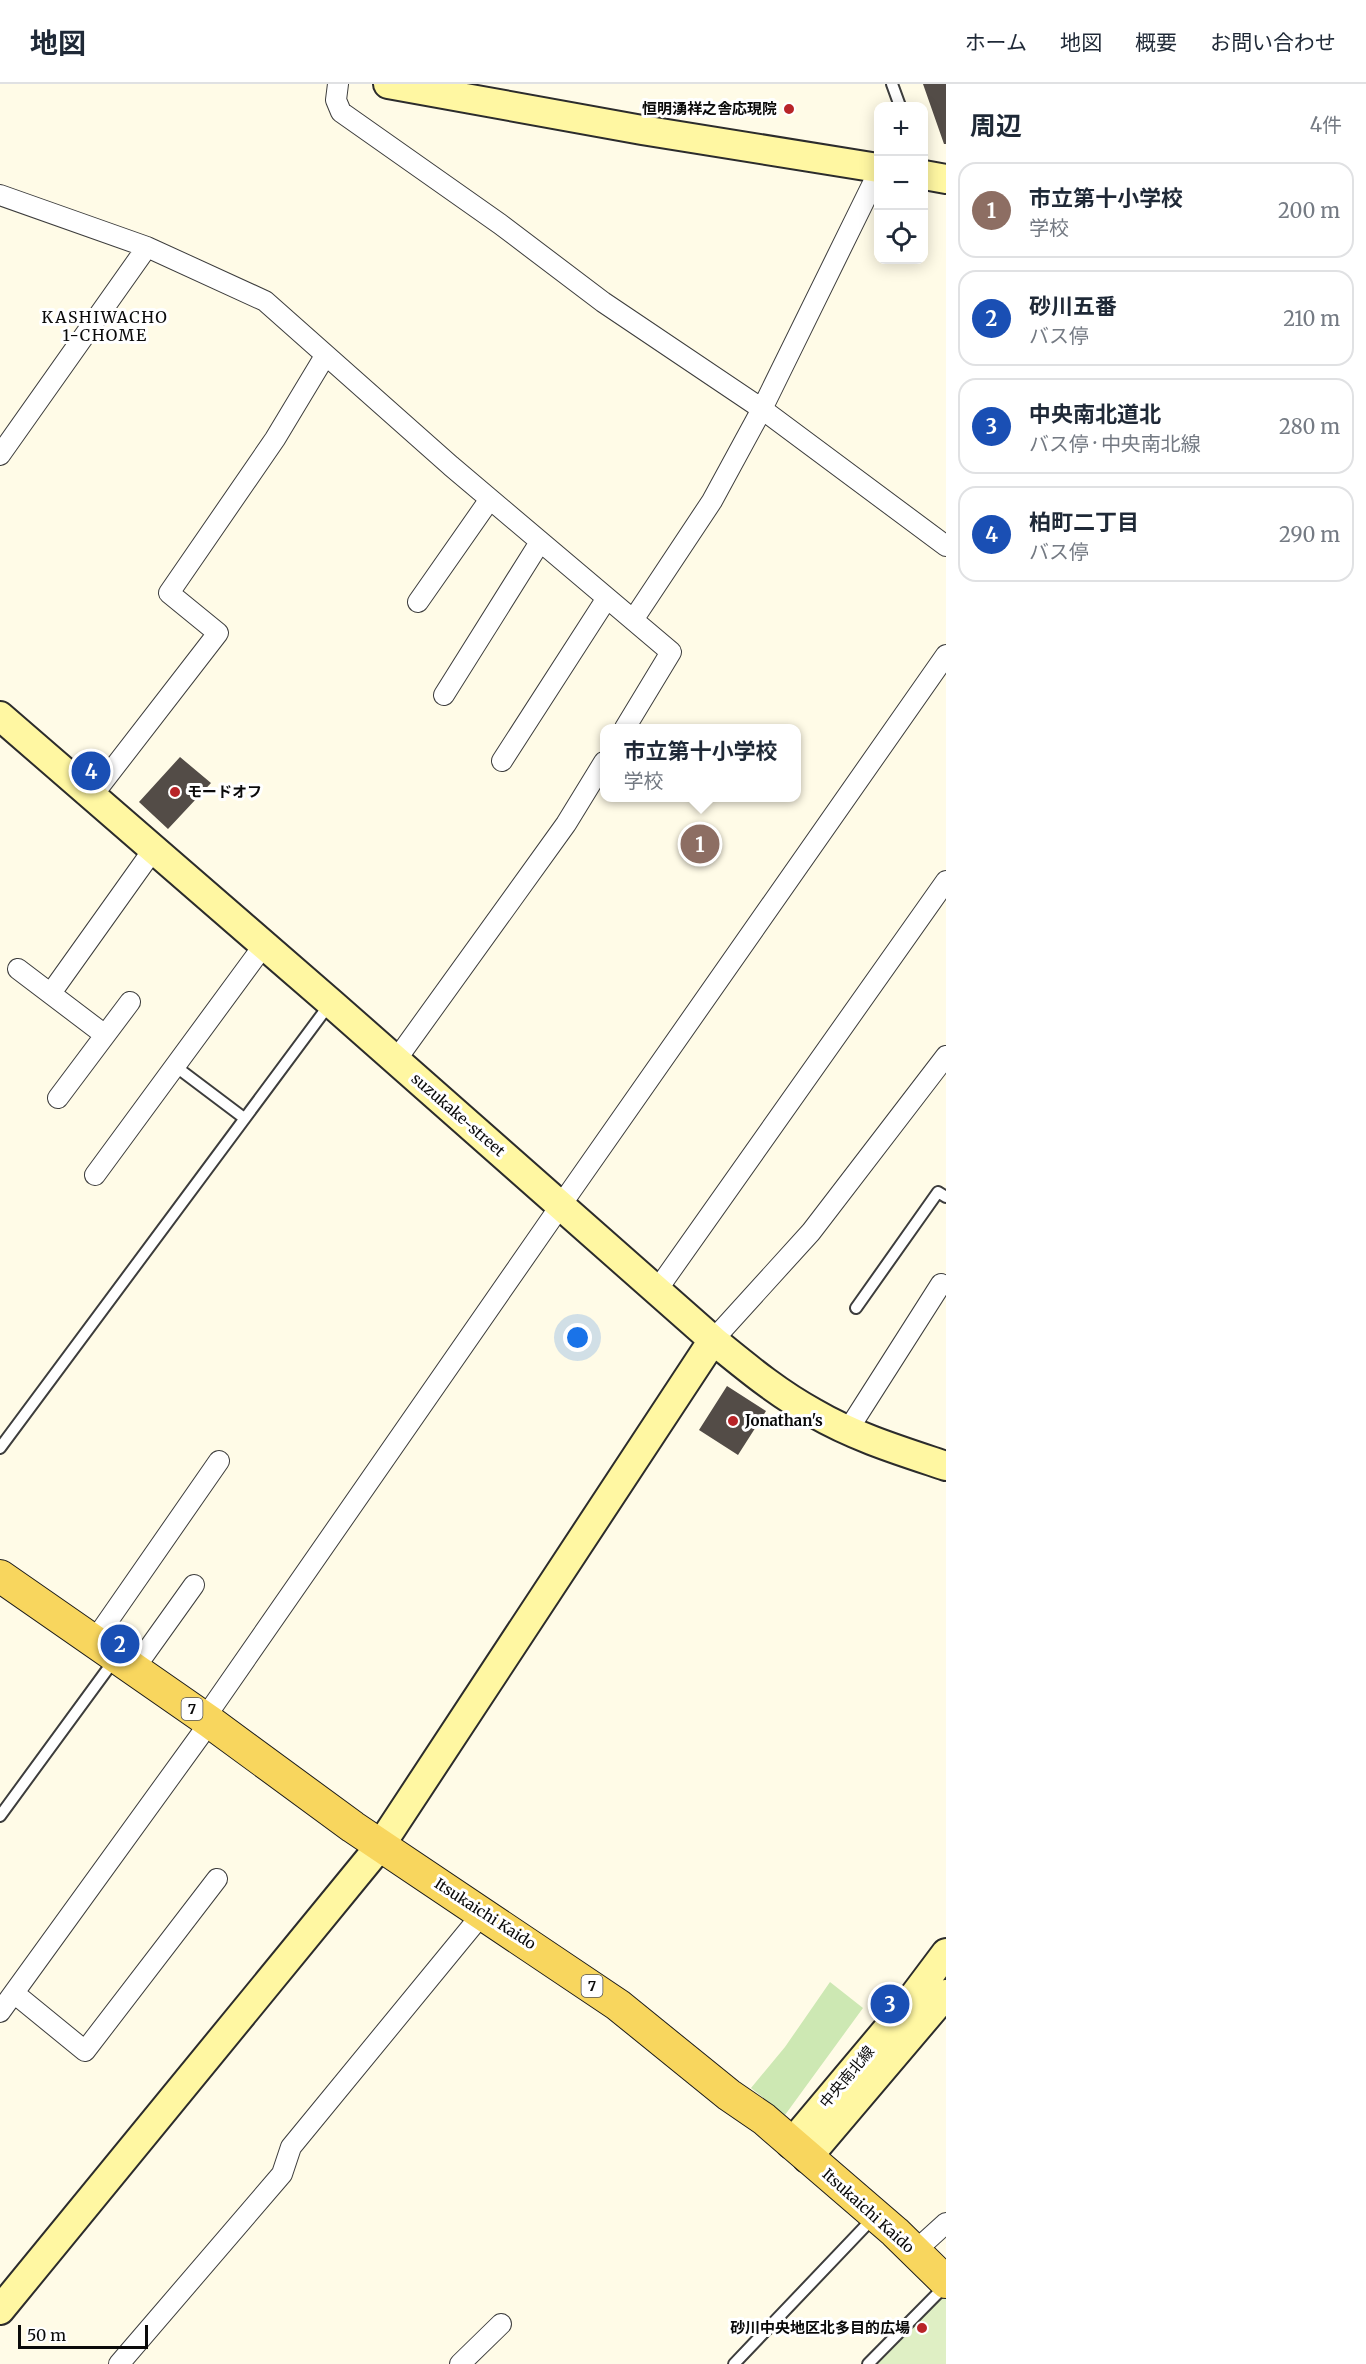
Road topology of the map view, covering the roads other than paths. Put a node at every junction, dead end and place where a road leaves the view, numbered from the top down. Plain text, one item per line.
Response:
1 (338, 84) edge
2 (387, 84) edge
3 (892, 84) edge
4 (899, 102) edge
5 (874, 167) edge
6 (928, 177) edge
7 (946, 179) edge
8 (874, 183) edge
9 (0, 195) edge
10 (147, 247) junction
11 (326, 356) junction
12 (762, 409) junction
13 (0, 455) edge
14 (490, 499) junction
15 (540, 542) junction
16 (946, 546) edge
17 (607, 598) junction
18 (418, 602) dead end
19 (633, 620) junction
20 (946, 655) edge
21 (444, 695) dead end
22 (0, 716) edge
23 (628, 724) edge
24 (502, 761) dead end
25 (600, 769) edge
26 (92, 796) junction
27 (153, 850) junction
28 (946, 881) edge
29 (264, 945) junction
30 (18, 969) dead end
31 (51, 993) junction
32 (130, 1002) dead end
33 (331, 1003) junction
34 (105, 1035) junction
35 (946, 1056) edge
36 (396, 1060) junction
37 (175, 1066) junction
38 (58, 1098) dead end
39 (244, 1118) junction
40 (95, 1175) dead end
41 (946, 1197) edge
42 (561, 1205) junction
43 (941, 1284) dead end
44 (657, 1290) junction
45 (856, 1308) dead end
46 (713, 1340) junction
47 (848, 1430) junction
48 (0, 1448) edge
49 (219, 1461) dead end
50 (946, 1466) edge
51 (2, 1583) edge
52 (194, 1585) dead end
53 (115, 1656) junction
54 (210, 1722) junction
55 (0, 1816) edge
56 (380, 1846) junction
57 (217, 1879) dead end
58 (483, 1913) junction
59 (946, 1953) edge
60 (14, 1994) junction
61 (946, 1994) edge
62 (0, 2012) edge
63 (799, 2151) junction
64 (876, 2216) junction
65 (946, 2223) edge
66 (914, 2252) junction
67 (946, 2283) edge
68 (0, 2310) edge
69 (501, 2324) dead end
70 (118, 2364) edge
71 (460, 2364) edge
72 (734, 2364) edge
73 (868, 2364) edge

1 - 12 street
2 - 5 street
3 - 4 lane
6 - 7 street
8 - 12 street
9 - 10 street
10 - 11 street
10 - 13 street
11 - 14 street
11 - 26 street
12 - 16 street
12 - 19 street
14 - 15 street
14 - 18 street
15 - 17 street
15 - 21 street
17 - 19 street
17 - 24 street
19 - 23 street
20 - 42 street
22 - 26 street, suzukake-street
25 - 36 street
26 - 27 street, suzukake-street
27 - 29 street, suzukake-street
27 - 31 street
28 - 44 street
29 - 33 street, suzukake-street
29 - 37 street
30 - 31 street
31 - 34 street
32 - 34 street
33 - 36 street, suzukake-street
33 - 39 lane
34 - 38 street
35 - 46 street
36 - 42 street, suzukake-street
37 - 39 lane
37 - 40 street
39 - 48 lane
41 - 45 lane
42 - 44 street, suzukake-street
42 - 54 street
43 - 47 street
44 - 46 street, suzukake-street
46 - 47 street, suzukake-street
46 - 56 street
47 - 50 street, suzukake-street
49 - 53 street
51 - 53 main road, Itsukaichi Kaido / 7
52 - 53 street
53 - 54 main road, Itsukaichi Kaido / 7
53 - 55 lane
54 - 56 main road, Itsukaichi Kaido / 7
54 - 60 street
56 - 58 main road, Itsukaichi Kaido / 7
56 - 68 street
57 - 60 street
58 - 63 main road, Itsukaichi Kaido / 7
58 - 70 street
59 - 63 street, 中央南北線
60 - 62 street
61 - 63 street, 中央南北線
63 - 64 main road, Itsukaichi Kaido / 7
64 - 66 main road, Itsukaichi Kaido / 7
64 - 72 lane
65 - 66 street
66 - 67 main road, Itsukaichi Kaido / 7
67 - 73 lane
69 - 71 street

